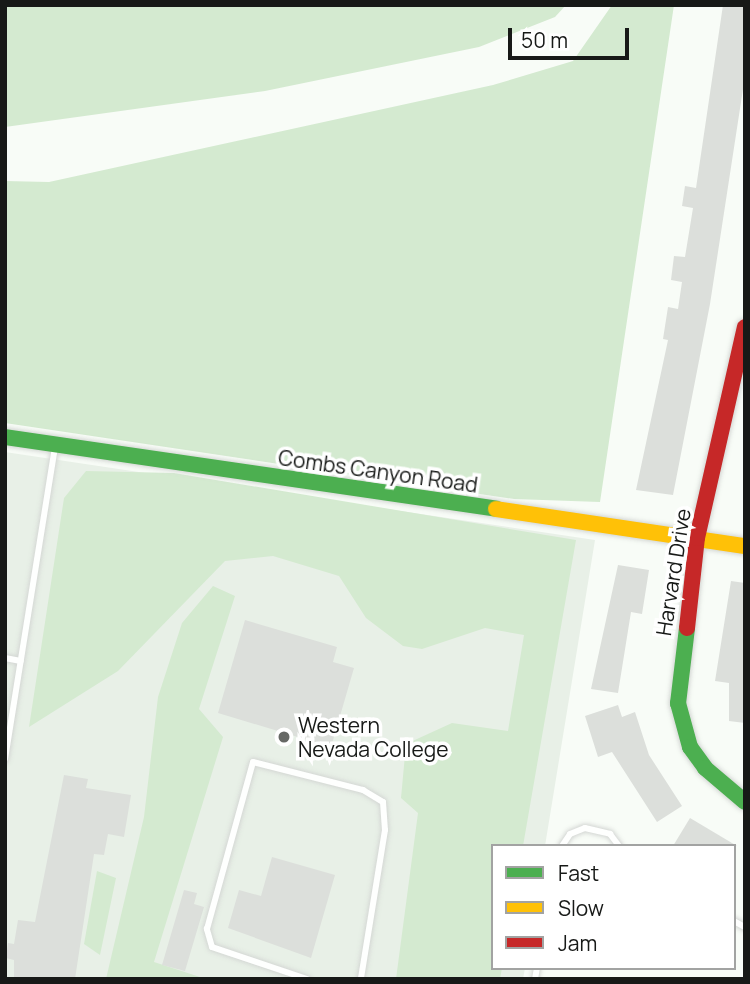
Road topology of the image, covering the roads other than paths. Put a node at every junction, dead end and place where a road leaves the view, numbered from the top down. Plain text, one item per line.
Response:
1 (745, 327) edge
2 (5, 437) edge
3 (56, 444) junction
4 (697, 538) junction
5 (745, 545) edge
6 (5, 658) edge
7 (20, 661) junction
8 (5, 759) edge
9 (745, 802) edge
10 (565, 844) edge
11 (618, 844) edge
12 (307, 979) edge
13 (361, 979) edge

1 - 4 street, Harvard Drive
2 - 3 street, Combs Canyon Road
3 - 4 street, Combs Canyon Road
3 - 7 lane
4 - 5 street, Combs Canyon Road
4 - 9 street, Harvard Drive
6 - 7 lane
7 - 8 lane
10 - 11 lane
12 - 13 lane

